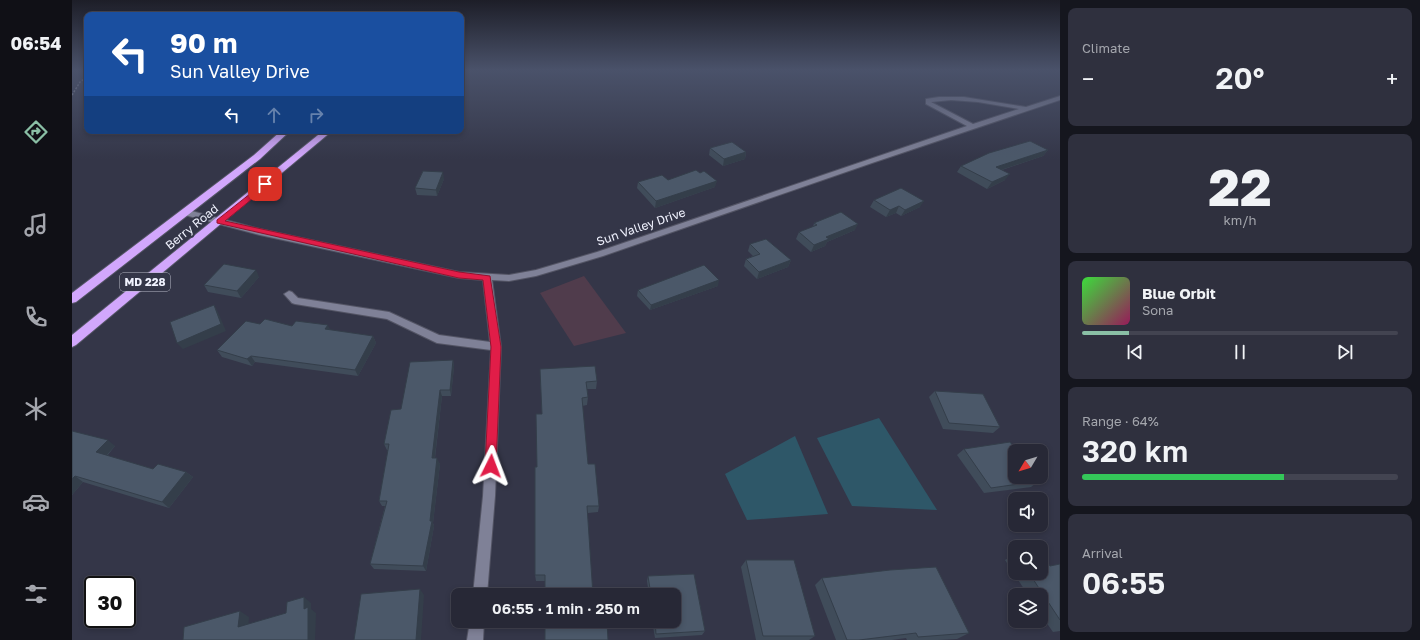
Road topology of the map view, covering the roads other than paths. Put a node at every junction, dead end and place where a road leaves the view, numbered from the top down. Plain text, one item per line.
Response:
1 (929, 100) edge
2 (964, 100) edge
3 (1054, 100) edge
4 (1027, 109) junction
5 (973, 127) junction
6 (283, 134) edge
7 (324, 134) edge
8 (184, 212) junction
9 (219, 222) junction
10 (487, 278) junction
11 (289, 294) dead end
12 (72, 299) edge
13 (72, 342) edge
14 (496, 347) junction
15 (481, 588) edge
16 (476, 628) edge
17 (475, 640) edge

1 - 5 street
2 - 4 street
3 - 4 street, Sun Valley Drive
4 - 5 street, Sun Valley Drive
5 - 10 street, Sun Valley Drive
6 - 8 highway, Berry Road / MD 228
7 - 9 highway, Berry Road / MD 228
8 - 9 street, Sun Valley Drive
8 - 12 highway, Berry Road / MD 228
9 - 10 street, Sun Valley Drive
9 - 13 highway, Berry Road / MD 228
10 - 14 street
11 - 14 street
14 - 15 street
16 - 17 street

